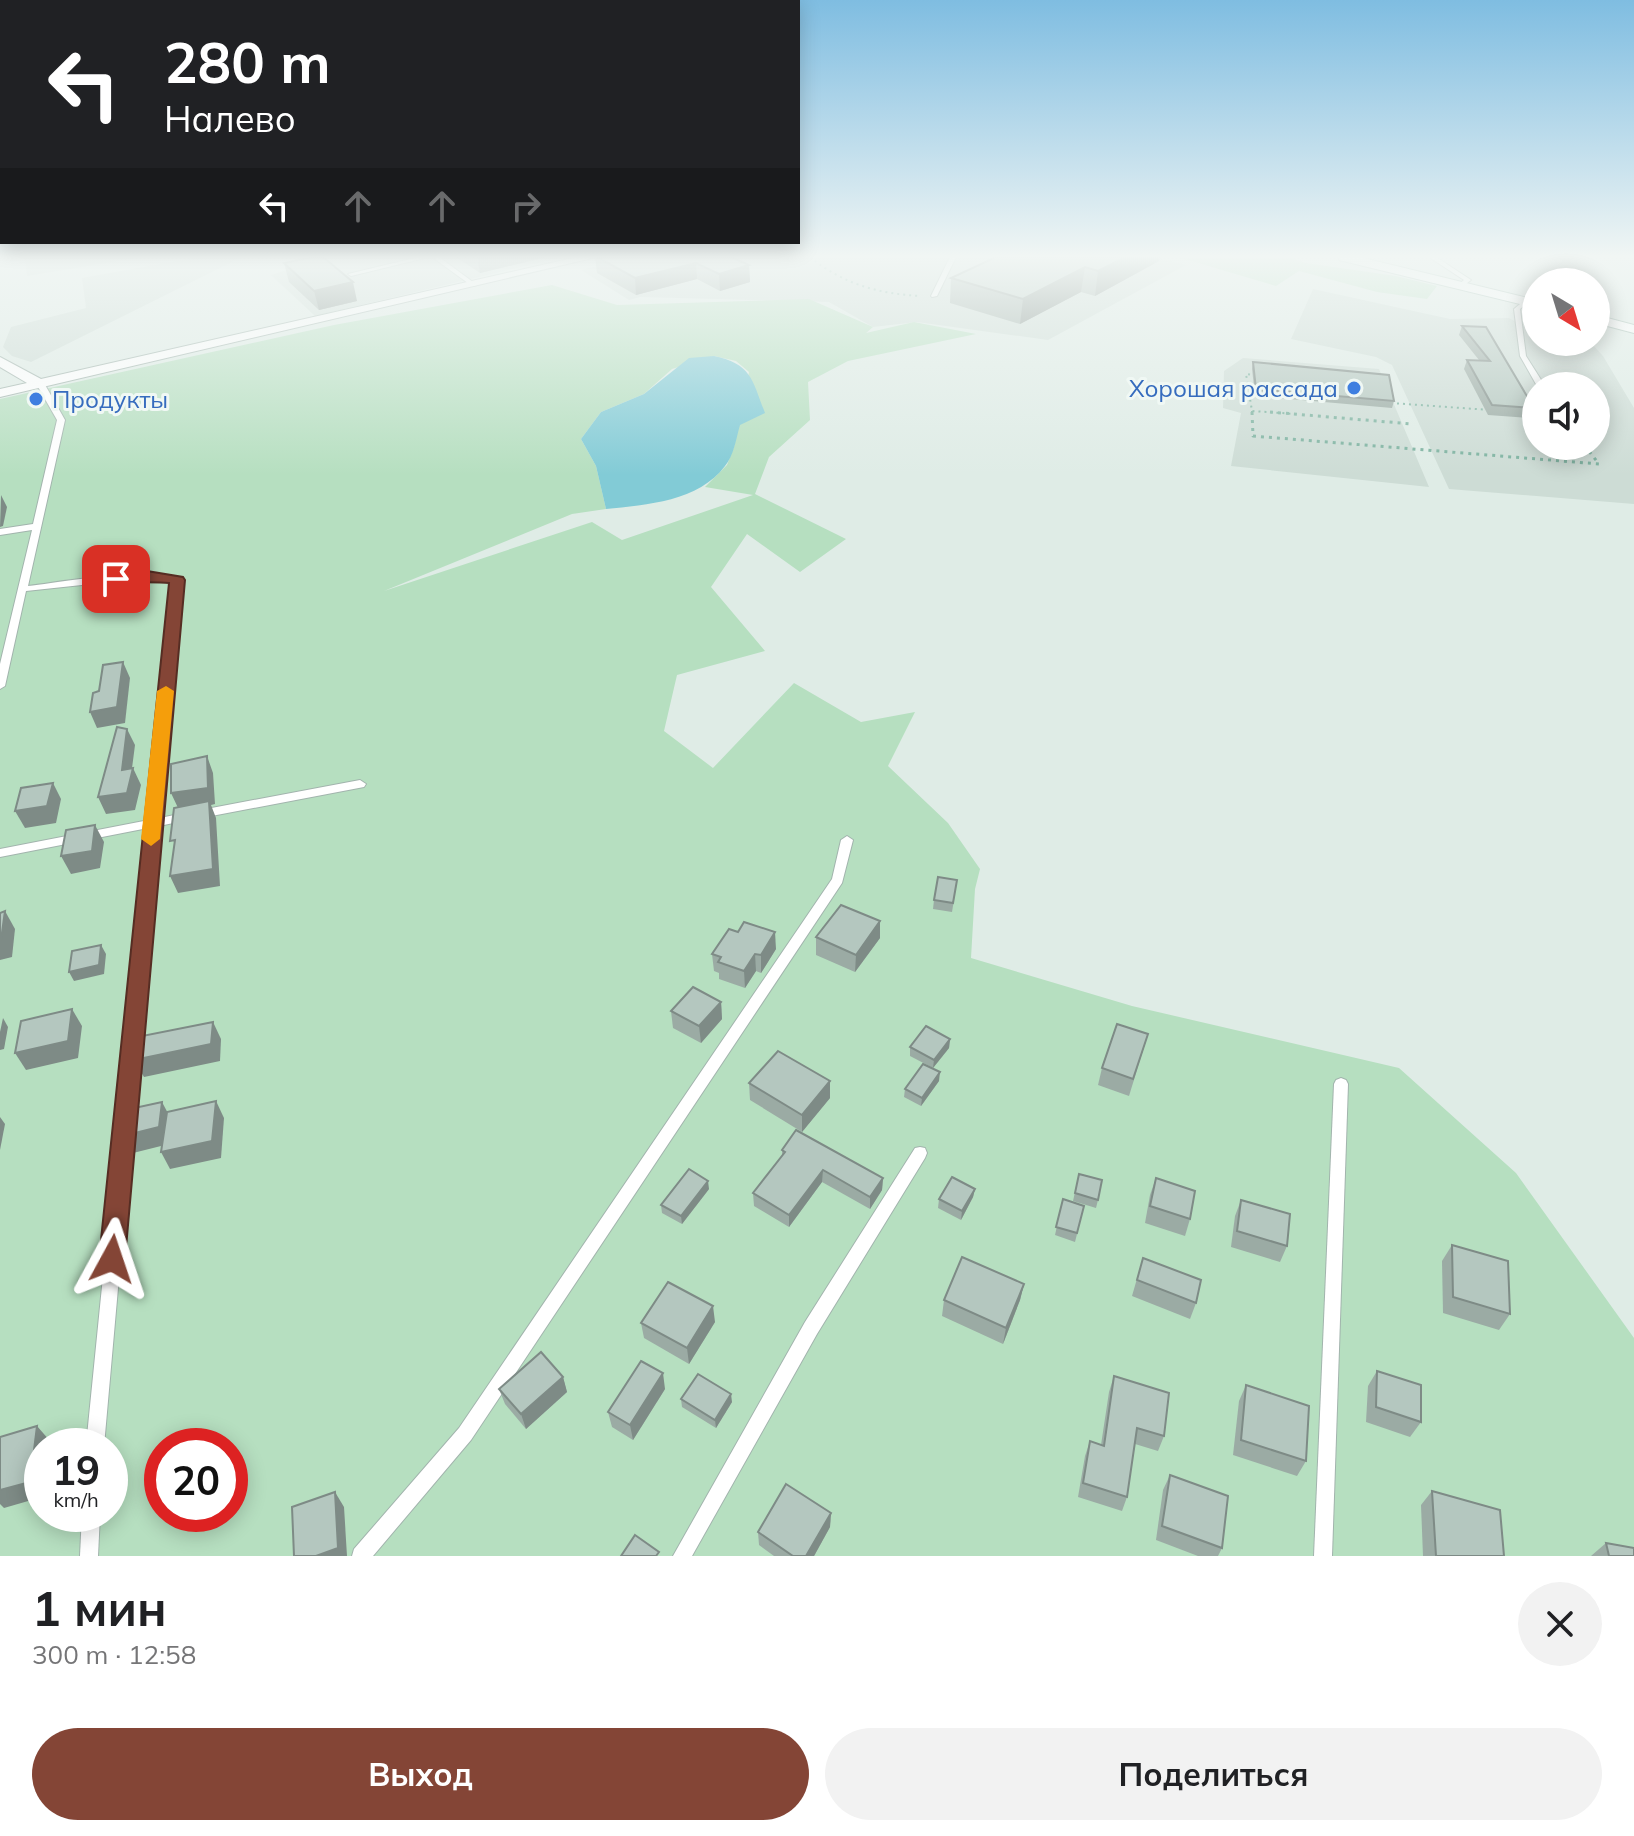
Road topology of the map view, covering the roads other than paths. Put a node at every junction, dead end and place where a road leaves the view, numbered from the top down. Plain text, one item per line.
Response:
1 (281, 330) edge
2 (0, 361) edge
3 (41, 385) junction
4 (0, 393) edge
5 (38, 526) junction
6 (0, 532) edge
7 (24, 589) junction
8 (0, 686) edge
9 (360, 784) dead end
10 (152, 824) junction
11 (847, 840) dead end
12 (0, 853) edge
13 (1341, 1084) dead end
14 (920, 1153) dead end
15 (97, 1428) edge
16 (90, 1532) edge
17 (89, 1556) edge
18 (361, 1556) edge
19 (682, 1556) edge
20 (1323, 1556) edge

1 - 3 street
2 - 3 street
3 - 4 street
3 - 5 lane
5 - 6 lane
5 - 7 lane
7 - 8 lane
7 - 10 lane
9 - 10 lane
10 - 12 lane
10 - 15 lane
11 - 18 lane
13 - 20 lane
14 - 19 lane
16 - 17 lane

